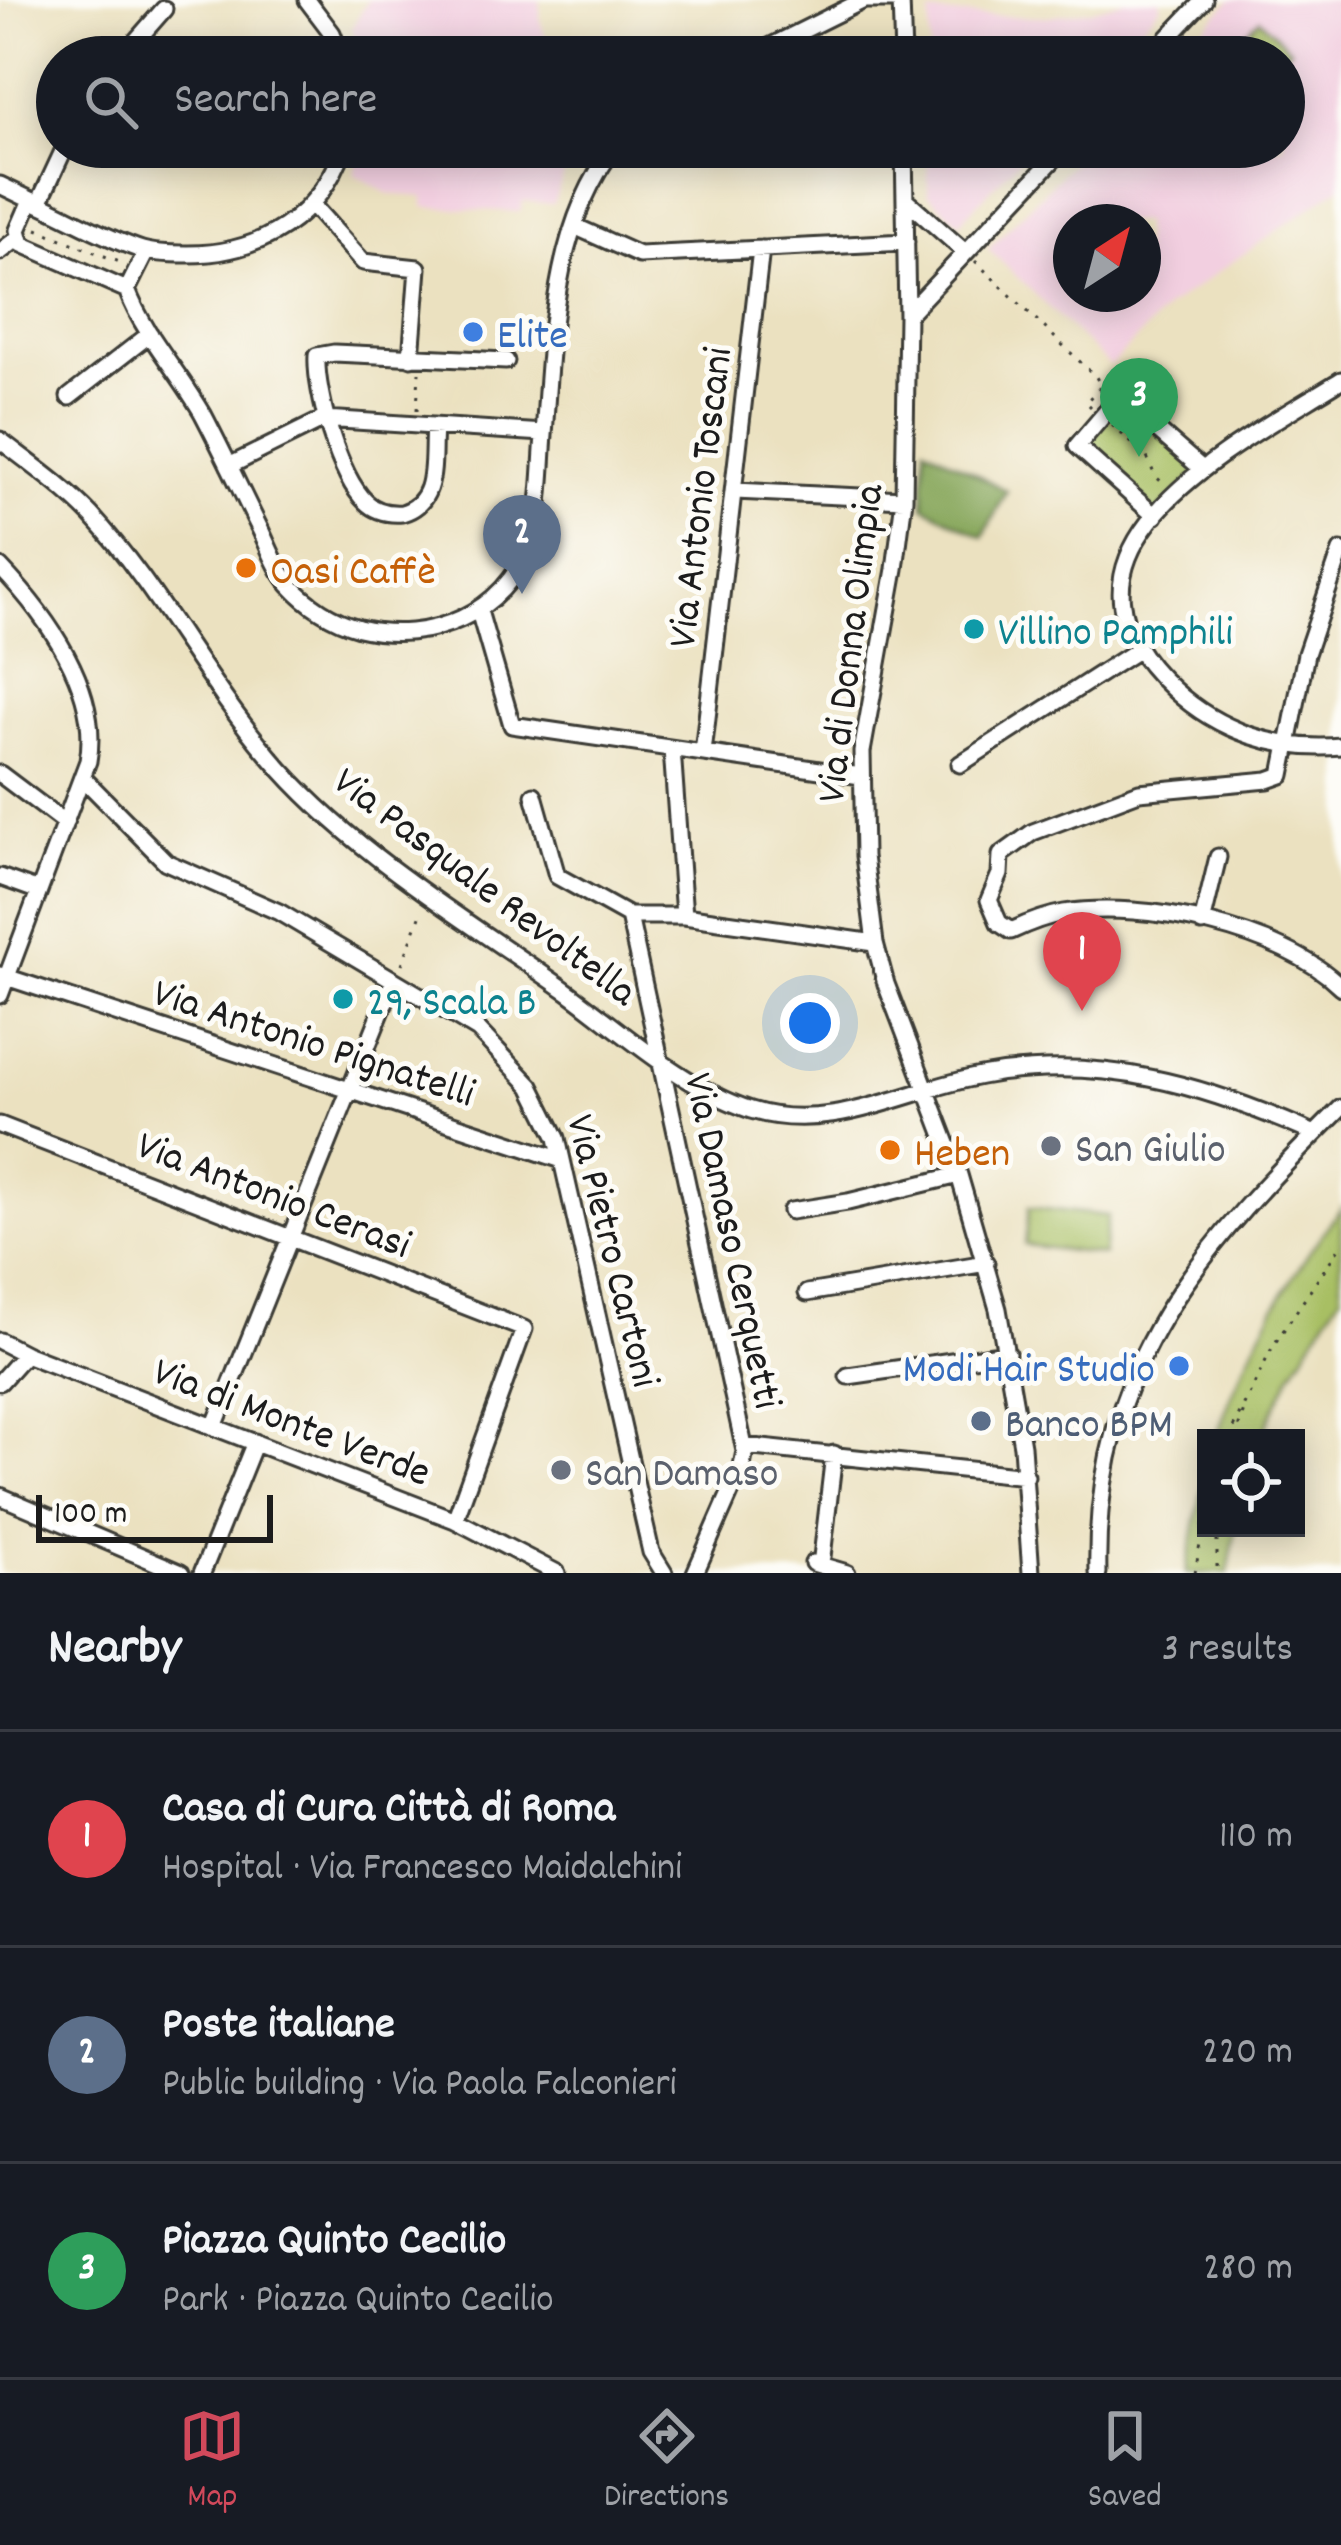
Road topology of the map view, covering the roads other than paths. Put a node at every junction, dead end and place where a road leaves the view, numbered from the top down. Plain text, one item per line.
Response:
1 (307, 0) edge
2 (866, 0) edge
3 (891, 0) edge
4 (901, 0) edge
5 (1204, 0) edge
6 (164, 9) dead end
7 (140, 36) edge
8 (333, 36) edge
9 (792, 36) edge
10 (902, 36) edge
11 (1170, 36) edge
12 (53, 168) edge
13 (335, 168) edge
14 (601, 168) edge
15 (904, 168) edge
16 (1047, 168) edge
17 (0, 185) edge
18 (905, 199) junction
19 (35, 201) junction
20 (312, 205) junction
21 (574, 226) junction
22 (23, 233) junction
23 (906, 242) junction
24 (761, 249) junction
25 (0, 252) edge
26 (146, 252) junction
27 (971, 257) junction
28 (127, 290) junction
29 (908, 315) junction
30 (150, 334) junction
31 (415, 358) junction
32 (506, 361) dead end
33 (1341, 380) edge
34 (69, 397) dead end
35 (324, 419) junction
36 (434, 427) junction
37 (544, 433) junction
38 (0, 440) edge
39 (229, 466) junction
40 (1201, 468) junction
41 (735, 491) junction
42 (904, 499) junction
43 (1155, 516) junction
44 (1341, 551) edge
45 (0, 567) edge
46 (479, 610) junction
47 (1139, 650) junction
48 (1291, 744) junction
49 (1341, 746) edge
50 (672, 749) junction
51 (703, 752) junction
52 (959, 764) dead end
53 (0, 774) edge
54 (861, 776) junction
55 (82, 777) junction
56 (534, 796) dead end
57 (65, 823) junction
58 (1218, 857) dead end
59 (0, 877) edge
60 (39, 891) junction
61 (629, 916) junction
62 (684, 916) junction
63 (1202, 923) junction
64 (875, 943) junction
65 (3, 976) edge
66 (394, 980) junction
67 (1341, 987) edge
68 (0, 995) edge
69 (659, 1058) junction
70 (349, 1088) junction
71 (925, 1091) junction
72 (1341, 1108) edge
73 (0, 1124) edge
74 (1315, 1134) junction
75 (562, 1160) junction
76 (959, 1175) junction
77 (791, 1210) dead end
78 (290, 1236) junction
79 (986, 1263) junction
80 (807, 1293) dead end
81 (0, 1341) edge
82 (1007, 1353) junction
83 (25, 1354) junction
84 (848, 1376) dead end
85 (0, 1382) edge
86 (214, 1427) junction
87 (255, 1442) junction
88 (744, 1446) junction
89 (834, 1454) junction
90 (1026, 1476) junction
91 (0, 1496) edge
92 (455, 1520) junction
93 (1097, 1547) junction
94 (651, 1552) junction
95 (1033, 1567) edge
96 (181, 1573) edge
97 (202, 1573) edge
98 (557, 1573) edge
99 (641, 1573) edge
100 (664, 1573) edge
101 (695, 1573) edge
102 (847, 1573) edge
103 (1088, 1573) edge
104 (1098, 1573) edge

1 - 8 street
2 - 3 street
2 - 9 street
4 - 10 street
5 - 11 street
6 - 7 street
12 - 19 street
13 - 20 street
14 - 21 street
15 - 18 street, Via di Donna Olimpia
16 - 27 street
17 - 19 street
18 - 23 street, Via di Donna Olimpia
18 - 27 street
19 - 22 street
19 - 26 street
20 - 26 street
20 - 31 street
21 - 24 street
21 - 37 street
22 - 25 street
22 - 28 street
23 - 24 street
23 - 29 street, Via di Donna Olimpia
24 - 41 street, Via Antonio Toscani
26 - 28 street
27 - 29 street
28 - 30 street
29 - 42 street, Via di Donna Olimpia
30 - 34 street
30 - 39 street
31 - 32 street
31 - 35 street
33 - 40 street
35 - 36 street
35 - 36 street
35 - 39 street
36 - 37 street
37 - 46 street
38 - 69 street, Via Pasquale Revoltella
39 - 46 street
40 - 43 street
40 - 43 street
41 - 42 street
41 - 51 street, Via Antonio Toscani
42 - 54 street, Via di Donna Olimpia
43 - 47 street
44 - 48 street
45 - 55 street
46 - 50 street
47 - 48 street
47 - 52 street
48 - 49 street
48 - 63 street
50 - 51 street
50 - 62 street
51 - 54 street
53 - 57 street
54 - 64 street, Via di Donna Olimpia
55 - 57 street
55 - 66 street, Via Pietro Cartoni
56 - 61 street
57 - 60 street
58 - 63 street
59 - 60 street
60 - 65 street
61 - 62 street
61 - 69 street, Via Damaso Cerquetti
62 - 64 street
63 - 67 street
64 - 71 street, Via di Donna Olimpia
65 - 68 street
65 - 70 street, Via Antonio Pignatelli
66 - 70 street
66 - 75 street, Via Pietro Cartoni
69 - 71 street, Via Pasquale Revoltella
69 - 88 street, Via Damaso Cerquetti
70 - 75 street, Via Antonio Pignatelli
70 - 78 street
71 - 74 street, Via Pasquale Revoltella
71 - 76 street, Via di Donna Olimpia
72 - 74 street
73 - 78 street, Via Antonio Cerasi
74 - 93 street
75 - 94 street, Via Pietro Cartoni
76 - 77 street
76 - 79 street, Via di Donna Olimpia
78 - 86 street
78 - 92 street, Via Antonio Cerasi
79 - 80 street
79 - 82 street, Via di Donna Olimpia
81 - 83 street, Via di Monte Verde
82 - 84 street
82 - 90 street, Via di Donna Olimpia
83 - 85 street
83 - 86 street, Via di Monte Verde
86 - 87 street, Via di Monte Verde
87 - 92 street, Via di Monte Verde
87 - 97 street
88 - 89 street
88 - 101 street, Via Damaso Cerquetti
89 - 90 street
89 - 102 street
90 - 95 street, Via di Donna Olimpia
91 - 96 street
92 - 98 street, Via di Monte Verde
93 - 103 street
93 - 104 street
94 - 99 street
94 - 100 street, Via Pietro Cartoni

